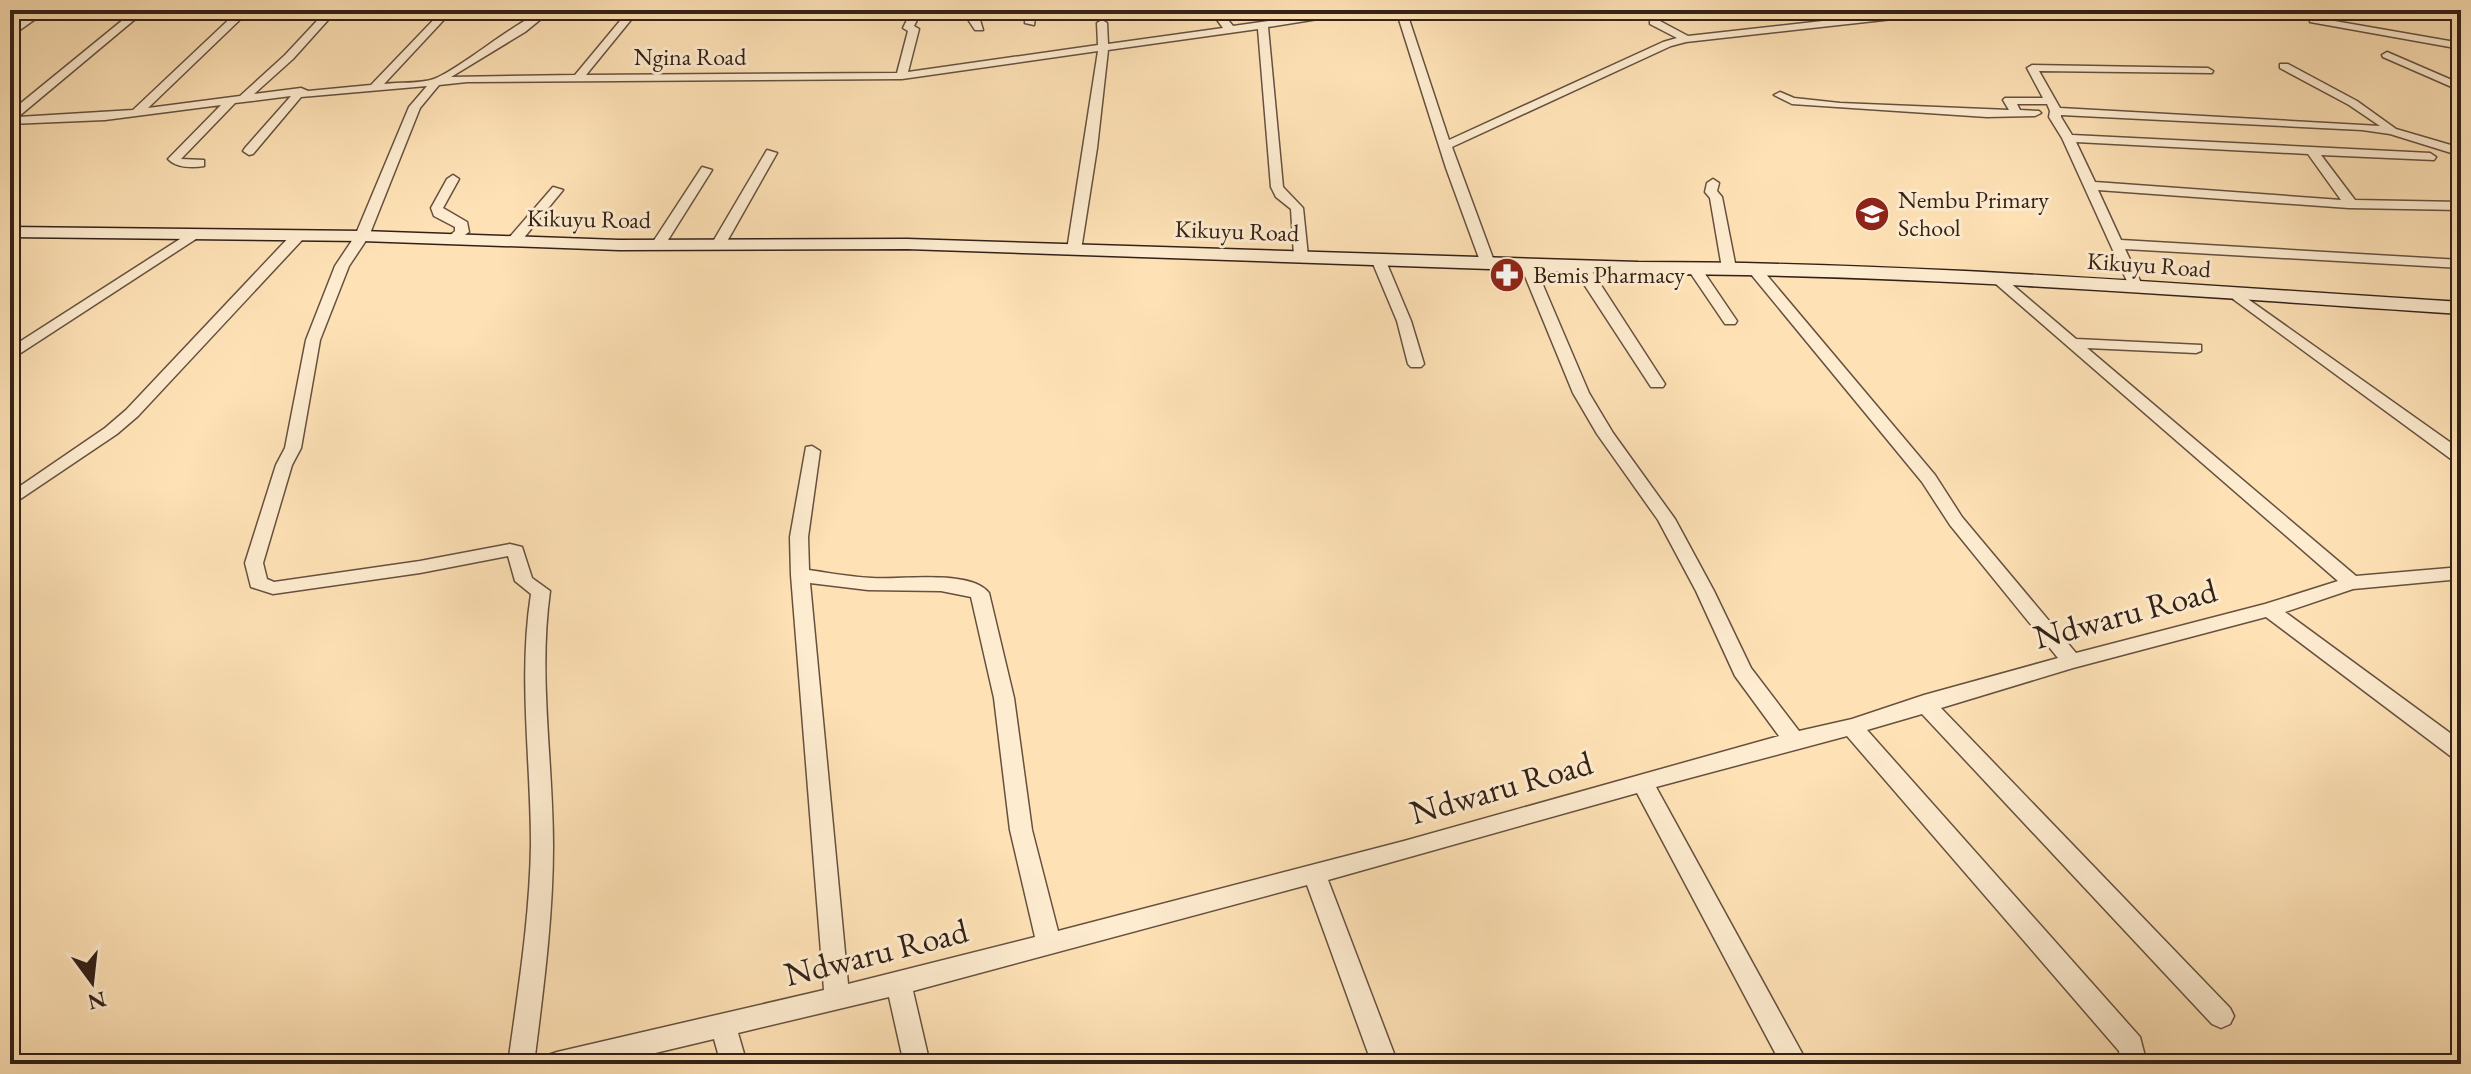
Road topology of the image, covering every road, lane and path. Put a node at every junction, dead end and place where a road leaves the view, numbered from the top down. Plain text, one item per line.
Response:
1 (43, 10) edge
2 (141, 10) edge
3 (245, 10) edge
4 (332, 10) edge
5 (448, 10) edge
6 (547, 10) edge
7 (634, 10) edge
8 (917, 10) edge
9 (972, 10) edge
10 (1031, 10) edge
11 (1215, 10) edge
12 (1369, 10) edge
13 (1401, 10) edge
14 (1878, 10) edge
15 (1947, 10) edge
16 (2330, 10) edge
17 (1889, 16) junction
18 (1654, 22) dead end
19 (1030, 23) dead end
20 (1102, 23) dead end
21 (1263, 26) junction
22 (979, 28) dead end
23 (1231, 31) junction
24 (10, 34) edge
25 (1686, 39) junction
26 (2461, 46) edge
27 (1103, 49) junction
28 (2387, 55) dead end
29 (2284, 66) dead end
30 (2208, 71) dead end
31 (902, 76) junction
32 (578, 78) junction
33 (436, 82) junction
34 (376, 86) junction
35 (2461, 88) edge
36 (301, 91) junction
37 (1780, 95) dead end
38 (239, 98) junction
39 (2053, 106) junction
40 (2016, 112) junction
41 (136, 113) junction
42 (2035, 113) dead end
43 (10, 120) edge
44 (2391, 131) junction
45 (2068, 138) junction
46 (1447, 145) junction
47 (249, 151) dead end
48 (2312, 151) junction
49 (2461, 152) edge
50 (771, 153) dead end
51 (2430, 157) dead end
52 (200, 163) dead end
53 (706, 170) dead end
54 (453, 179) dead end
55 (1713, 183) dead end
56 (2091, 186) junction
57 (557, 190) dead end
58 (2351, 204) junction
59 (2461, 206) edge
60 (10, 232) edge
61 (194, 234) junction
62 (298, 236) junction
63 (362, 236) junction
64 (453, 239) junction
65 (513, 242) junction
66 (2116, 244) junction
67 (658, 245) junction
68 (718, 245) junction
69 (1074, 250) junction
70 (1301, 256) junction
71 (1378, 259) junction
72 (1487, 261) junction
73 (1527, 264) junction
74 (2461, 264) edge
75 (1581, 265) junction
76 (1694, 268) junction
77 (1729, 268) junction
78 (1755, 270) junction
79 (1996, 278) junction
80 (2136, 287) junction
81 (2238, 296) junction
82 (2461, 308) edge
83 (1730, 321) dead end
84 (2071, 343) junction
85 (2196, 348) dead end
86 (10, 355) edge
87 (1416, 364) dead end
88 (1657, 384) dead end
89 (812, 451) dead end
90 (2461, 458) edge
91 (10, 501) edge
92 (800, 575) junction
93 (2458, 576) edge
94 (2352, 583) junction
95 (2269, 610) junction
96 (2072, 661) junction
97 (1924, 703) junction
98 (1852, 727) junction
99 (1794, 740) junction
100 (2461, 752) edge
101 (1642, 782) junction
102 (1314, 873) junction
103 (1049, 943) junction
104 (899, 984) junction
105 (837, 996) junction
106 (2221, 1016) dead end
107 (723, 1024) junction
108 (521, 1064) edge
109 (557, 1064) edge
110 (734, 1064) edge
111 (917, 1064) edge
112 (1385, 1064) edge
113 (1795, 1064) edge
114 (2134, 1064) edge

1 - 24 street
2 - 43 street
3 - 41 street
4 - 38 street
5 - 34 street
6 - 33 street
7 - 32 street
8 - 31 street
9 - 22 street
10 - 19 street
11 - 23 street
12 - 21 street, Ngina Road
13 - 46 street
14 - 17 street
15 - 17 street
16 - 26 street
17 - 25 street
18 - 25 street
20 - 27 street
21 - 23 street, Ngina Road
21 - 70 street
23 - 27 street, Ngina Road
25 - 46 street
27 - 31 street, Ngina Road
27 - 69 street
28 - 35 street
29 - 44 street
30 - 39 street
31 - 32 street, Ngina Road
32 - 33 street, Ngina Road
33 - 34 street, Ngina Road
33 - 63 street
34 - 36 street, Ngina Road
36 - 38 street, Ngina Road
36 - 47 street
37 - 40 street
38 - 41 street, Ngina Road
38 - 52 street
39 - 40 street
39 - 44 street
39 - 45 street
40 - 42 street
41 - 43 street, Ngina Road
44 - 49 street
45 - 48 street
45 - 56 street
46 - 72 street
48 - 51 street
48 - 58 street
50 - 68 street
53 - 67 street
54 - 64 street
55 - 77 street
56 - 58 street
56 - 66 street
57 - 65 street
58 - 59 street
60 - 61 main road, Kikuyu Road
61 - 62 main road, Kikuyu Road
61 - 86 street
62 - 63 main road, Kikuyu Road
62 - 91 street
63 - 64 main road, Kikuyu Road
63 - 108 street
64 - 65 main road, Kikuyu Road
65 - 67 main road, Kikuyu Road
66 - 74 street
66 - 80 street
67 - 68 main road, Kikuyu Road
68 - 69 main road, Kikuyu Road
69 - 70 main road, Kikuyu Road
70 - 71 main road, Kikuyu Road
71 - 72 main road, Kikuyu Road
71 - 87 street
72 - 73 main road, Kikuyu Road
73 - 75 main road, Kikuyu Road
73 - 99 street
75 - 76 main road, Kikuyu Road
75 - 88 street
76 - 77 main road, Kikuyu Road
76 - 83 street
77 - 78 main road, Kikuyu Road
78 - 79 main road, Kikuyu Road
78 - 96 street
79 - 80 main road, Kikuyu Road
79 - 84 street
80 - 81 main road, Kikuyu Road
81 - 82 main road, Kikuyu Road
81 - 90 street
84 - 85 street
84 - 94 street
89 - 92 street
92 - 103 street
92 - 105 street
93 - 94 street, Ndwaru Road
94 - 95 street, Ndwaru Road
95 - 96 street, Ndwaru Road
95 - 100 street
96 - 97 street, Ndwaru Road
97 - 98 street, Ndwaru Road
97 - 106 street
98 - 99 street, Ndwaru Road
98 - 114 street
99 - 101 street, Ndwaru Road
101 - 102 street, Ndwaru Road
101 - 113 street
102 - 103 street, Ndwaru Road
102 - 112 street
103 - 104 street, Ndwaru Road
104 - 105 street, Ndwaru Road
104 - 111 street
105 - 107 street, Ndwaru Road
107 - 109 street, Ndwaru Road
107 - 110 street

